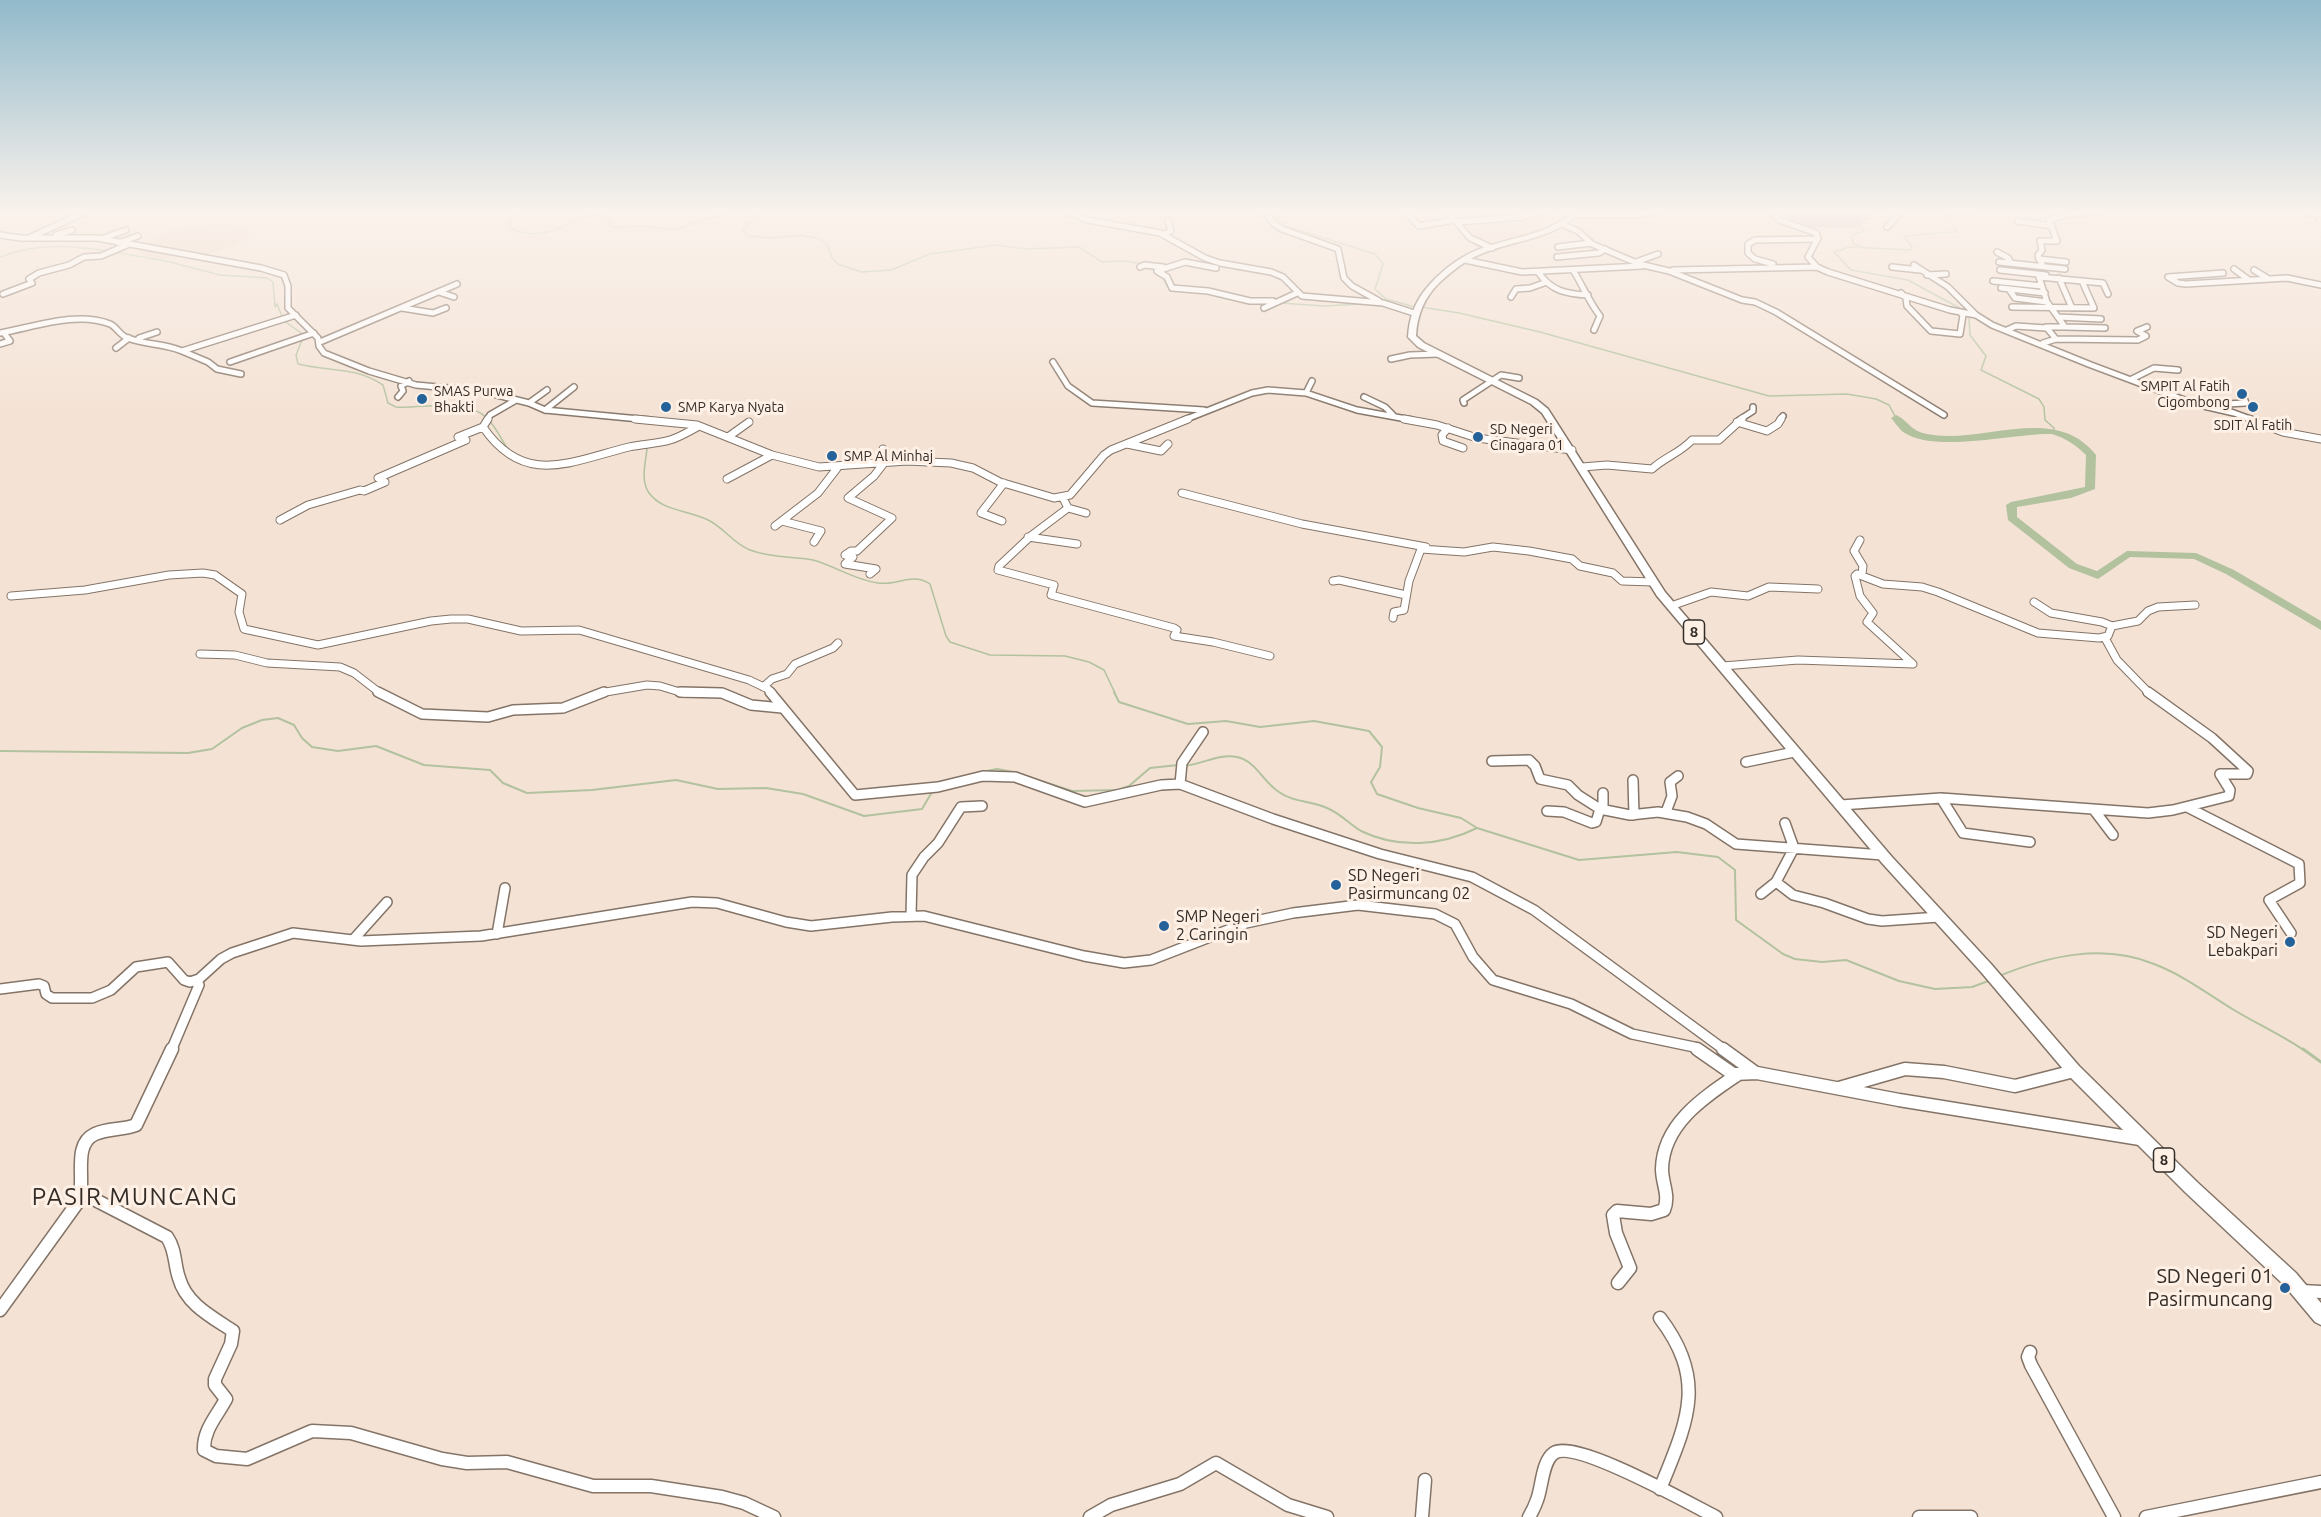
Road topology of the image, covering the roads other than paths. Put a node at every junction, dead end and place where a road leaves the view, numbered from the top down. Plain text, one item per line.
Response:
1 (2082, 281) edge
2 (31, 282) edge
3 (286, 282) edge
4 (1169, 282) edge
5 (1289, 282) edge
6 (1348, 282) edge
7 (1435, 282) edge
8 (1529, 282) edge
9 (1580, 282) edge
10 (1696, 282) edge
11 (1860, 282) edge
12 (1939, 282) edge
13 (2001, 282) edge
14 (2041, 282) edge
15 (2061, 282) edge
16 (2088, 282) edge
17 (2176, 282) edge
18 (2221, 282) edge
19 (1544, 283) joint
20 (457, 284) dead end
21 (2042, 286) junction
22 (1533, 287) junction
23 (2001, 288) dead end
24 (2009, 289) junction
25 (439, 292) junction
26 (1297, 293) junction
27 (1901, 293) junction
28 (2045, 293) junction
29 (3, 294) dead end
30 (2108, 294) dead end
31 (1588, 295) junction
32 (454, 297) dead end
33 (1511, 297) dead end
34 (1272, 302) junction
35 (1383, 303) junction
36 (2049, 305) junction
37 (2012, 307) dead end
38 (402, 308) junction
39 (446, 308) dead end
40 (1264, 308) dead end
41 (2072, 308) junction
42 (1418, 310) junction
43 (1961, 313) junction
44 (1974, 315) junction
45 (293, 316) junction
46 (2058, 317) junction
47 (2101, 319) dead end
48 (2065, 327) junction
49 (2147, 327) dead end
50 (2046, 328) junction
51 (2105, 328) dead end
52 (1594, 330) dead end
53 (2007, 330) junction
54 (157, 332) dead end
55 (2, 333) edge
56 (311, 334) junction
57 (132, 339) junction
58 (2056, 339) junction
59 (320, 342) junction
60 (2042, 343) junction
61 (0, 344) edge
62 (116, 348) dead end
63 (182, 351) junction
64 (1439, 354) junction
65 (1390, 359) dead end
66 (230, 362) dead end
67 (1053, 362) dead end
68 (2178, 370) dead end
69 (242, 374) dead end
70 (1519, 378) dead end
71 (2132, 379) junction
72 (409, 381) junction
73 (1312, 381) dead end
74 (1491, 381) junction
75 (574, 387) dead end
76 (547, 390) dead end
77 (1306, 393) junction
78 (2242, 393) dead end
79 (398, 397) dead end
80 (1364, 397) dead end
81 (516, 400) junction
82 (529, 403) junction
83 (1464, 403) dead end
84 (1753, 407) dead end
85 (545, 410) junction
86 (1206, 410) junction
87 (2230, 412) junction
88 (1944, 415) dead end
89 (1393, 416) junction
90 (1783, 416) dead end
91 (749, 422) dead end
92 (1737, 422) junction
93 (699, 426) junction
94 (483, 427) junction
95 (1448, 428) junction
96 (728, 437) junction
97 (2321, 439) edge
98 (1126, 444) junction
99 (1168, 444) dead end
100 (883, 448) dead end
101 (1463, 448) dead end
102 (1572, 450) junction
103 (772, 455) junction
104 (884, 463) junction
105 (1582, 467) junction
106 (838, 468) junction
107 (727, 479) dead end
108 (1004, 483) junction
109 (1182, 493) dead end
110 (1063, 498) junction
111 (1068, 508) junction
112 (1086, 513) dead end
113 (280, 520) dead end
114 (782, 521) junction
115 (1002, 521) dead end
116 (775, 526) dead end
117 (1028, 537) junction
118 (1860, 540) dead end
119 (814, 542) dead end
120 (1077, 544) dead end
121 (1438, 549) junction
122 (870, 574) dead end
123 (1862, 574) junction
124 (1333, 581) dead end
125 (1653, 582) junction
126 (1818, 589) dead end
127 (1406, 595) junction
128 (11, 596) dead end
129 (2034, 602) dead end
130 (2196, 605) dead end
131 (1671, 606) junction
132 (1393, 618) dead end
133 (2112, 626) junction
134 (2105, 638) junction
135 (838, 643) dead end
136 (200, 654) dead end
137 (1270, 656) dead end
138 (1723, 666) junction
139 (763, 687) junction
140 (782, 708) junction
141 (1203, 732) dead end
142 (1794, 752) junction
143 (1492, 761) dead end
144 (1746, 762) dead end
145 (1678, 776) dead end
146 (1633, 780) dead end
147 (1180, 784) junction
148 (1603, 793) dead end
149 (1941, 798) junction
150 (1841, 805) junction
151 (982, 806) dead end
152 (2187, 807) junction
153 (1601, 810) junction
154 (2094, 810) junction
155 (1547, 811) dead end
156 (1666, 812) junction
157 (1634, 815) junction
158 (1785, 823) dead end
159 (2113, 835) dead end
160 (2030, 842) dead end
161 (1794, 848) junction
162 (1883, 855) junction
163 (1776, 882) junction
164 (505, 888) dead end
165 (1761, 894) dead end
166 (387, 902) dead end
167 (911, 916) junction
168 (1939, 916) junction
169 (2291, 933) dead end
170 (497, 934) junction
171 (353, 940) junction
172 (195, 981) junction
173 (0, 989) edge
174 (2073, 1071) junction
175 (1757, 1073) junction
176 (1737, 1075) junction
177 (1836, 1089) junction
178 (2143, 1139) junction
179 (82, 1193) junction
180 (1618, 1283) dead end
181 (2299, 1291) junction
182 (2321, 1292) edge
183 (0, 1310) edge
184 (2321, 1316) edge
185 (1660, 1318) dead end
186 (2030, 1352) dead end
187 (1425, 1479) dead end
188 (2321, 1482) edge
189 (1660, 1489) junction
190 (2201, 1512) edge
191 (774, 1517) edge
192 (1090, 1517) edge
193 (1327, 1517) edge
194 (1422, 1517) edge
195 (1528, 1517) edge
196 (1716, 1517) edge
197 (1919, 1517) edge
198 (1971, 1517) edge
199 (2114, 1517) edge
200 (2146, 1517) edge

1 - 41 street
2 - 29 street
3 - 45 street
4 - 34 street
5 - 26 street
6 - 35 street
7 - 42 highway
8 - 22 street
9 - 31 street
10 - 88 street
11 - 27 street
12 - 44 street
13 - 21 street
14 - 21 street
15 - 41 street
16 - 30 street
17 - 18 street
19 - 22 street
19 - 31 street
20 - 25 street
21 - 28 street
22 - 33 street
23 - 24 street
24 - 28 street
24 - 36 street
25 - 32 street
25 - 38 street
26 - 34 street
26 - 35 street
27 - 43 street
27 - 43 street
28 - 36 street
31 - 52 street
34 - 40 street
35 - 42 street
36 - 37 street
36 - 41 street
36 - 46 street
38 - 39 street
38 - 59 street
42 - 64 highway, 8
43 - 44 street
44 - 53 street
45 - 56 street
45 - 63 street
46 - 47 street
46 - 48 street
48 - 50 street
48 - 51 street
49 - 58 street
50 - 53 street
50 - 58 street
53 - 60 street
54 - 57 street
55 - 57 street
55 - 61 street
56 - 59 street
56 - 66 street
57 - 62 street
57 - 63 street
58 - 60 street
59 - 72 street
60 - 71 street
63 - 69 street
64 - 65 street
64 - 74 highway, 8
67 - 86 street
68 - 71 street
70 - 74 street
71 - 87 street
72 - 79 street
72 - 81 street
73 - 77 street
74 - 83 street
74 - 102 highway, 8
75 - 85 street
76 - 82 street
77 - 86 street
77 - 89 street
78 - 87 street
80 - 89 street
81 - 82 street
81 - 94 street
82 - 85 street
84 - 92 street
85 - 93 street
86 - 98 street
87 - 97 street
89 - 95 street
90 - 92 street
91 - 96 street
92 - 105 street
93 - 94 street
93 - 96 street
94 - 113 street
95 - 101 street
95 - 102 street
96 - 103 street
98 - 99 street
98 - 110 street
100 - 104 street
102 - 105 highway, 8
103 - 106 street
103 - 107 street
104 - 106 street
104 - 108 street
104 - 122 street
105 - 125 highway, 8
106 - 114 street
108 - 110 street
108 - 115 street
109 - 121 street
110 - 111 street
111 - 112 street
111 - 117 street
114 - 116 street
114 - 119 street
117 - 120 street
117 - 137 street
118 - 123 street
121 - 125 street
121 - 127 street
123 - 134 street
123 - 138 street
124 - 127 street
125 - 131 highway, 8
126 - 131 street
127 - 132 street
128 - 139 street
129 - 133 street
130 - 133 street
131 - 138 highway, 8
133 - 134 street
134 - 152 street
135 - 139 street
136 - 140 street
138 - 142 highway, 8
139 - 140 street
140 - 147 street
141 - 147 street
142 - 144 street
142 - 150 highway, 8
143 - 153 street
145 - 156 street
146 - 157 street
147 - 175 street
148 - 153 street
149 - 150 street
149 - 154 street
149 - 160 street
150 - 162 highway, 8
151 - 167 street
152 - 154 street
152 - 169 street
153 - 155 street
153 - 157 street
154 - 159 street
156 - 157 street
156 - 161 street
158 - 161 street
161 - 162 street
161 - 163 street
162 - 168 highway, 8
163 - 165 street
163 - 168 street
164 - 170 street
166 - 171 street
167 - 170 street
167 - 176 street
168 - 174 highway, 8
170 - 171 street
171 - 172 street
172 - 173 street
172 - 179 street
174 - 177 street
174 - 178 highway, 8
175 - 176 street
175 - 177 street
176 - 180 street
177 - 178 street
178 - 181 highway, 8
179 - 183 street
179 - 191 street
181 - 182 street
181 - 184 highway, 8
185 - 189 street
186 - 199 street
187 - 194 street
188 - 190 street
189 - 195 street
189 - 196 street
190 - 200 street
192 - 193 street
197 - 198 street

